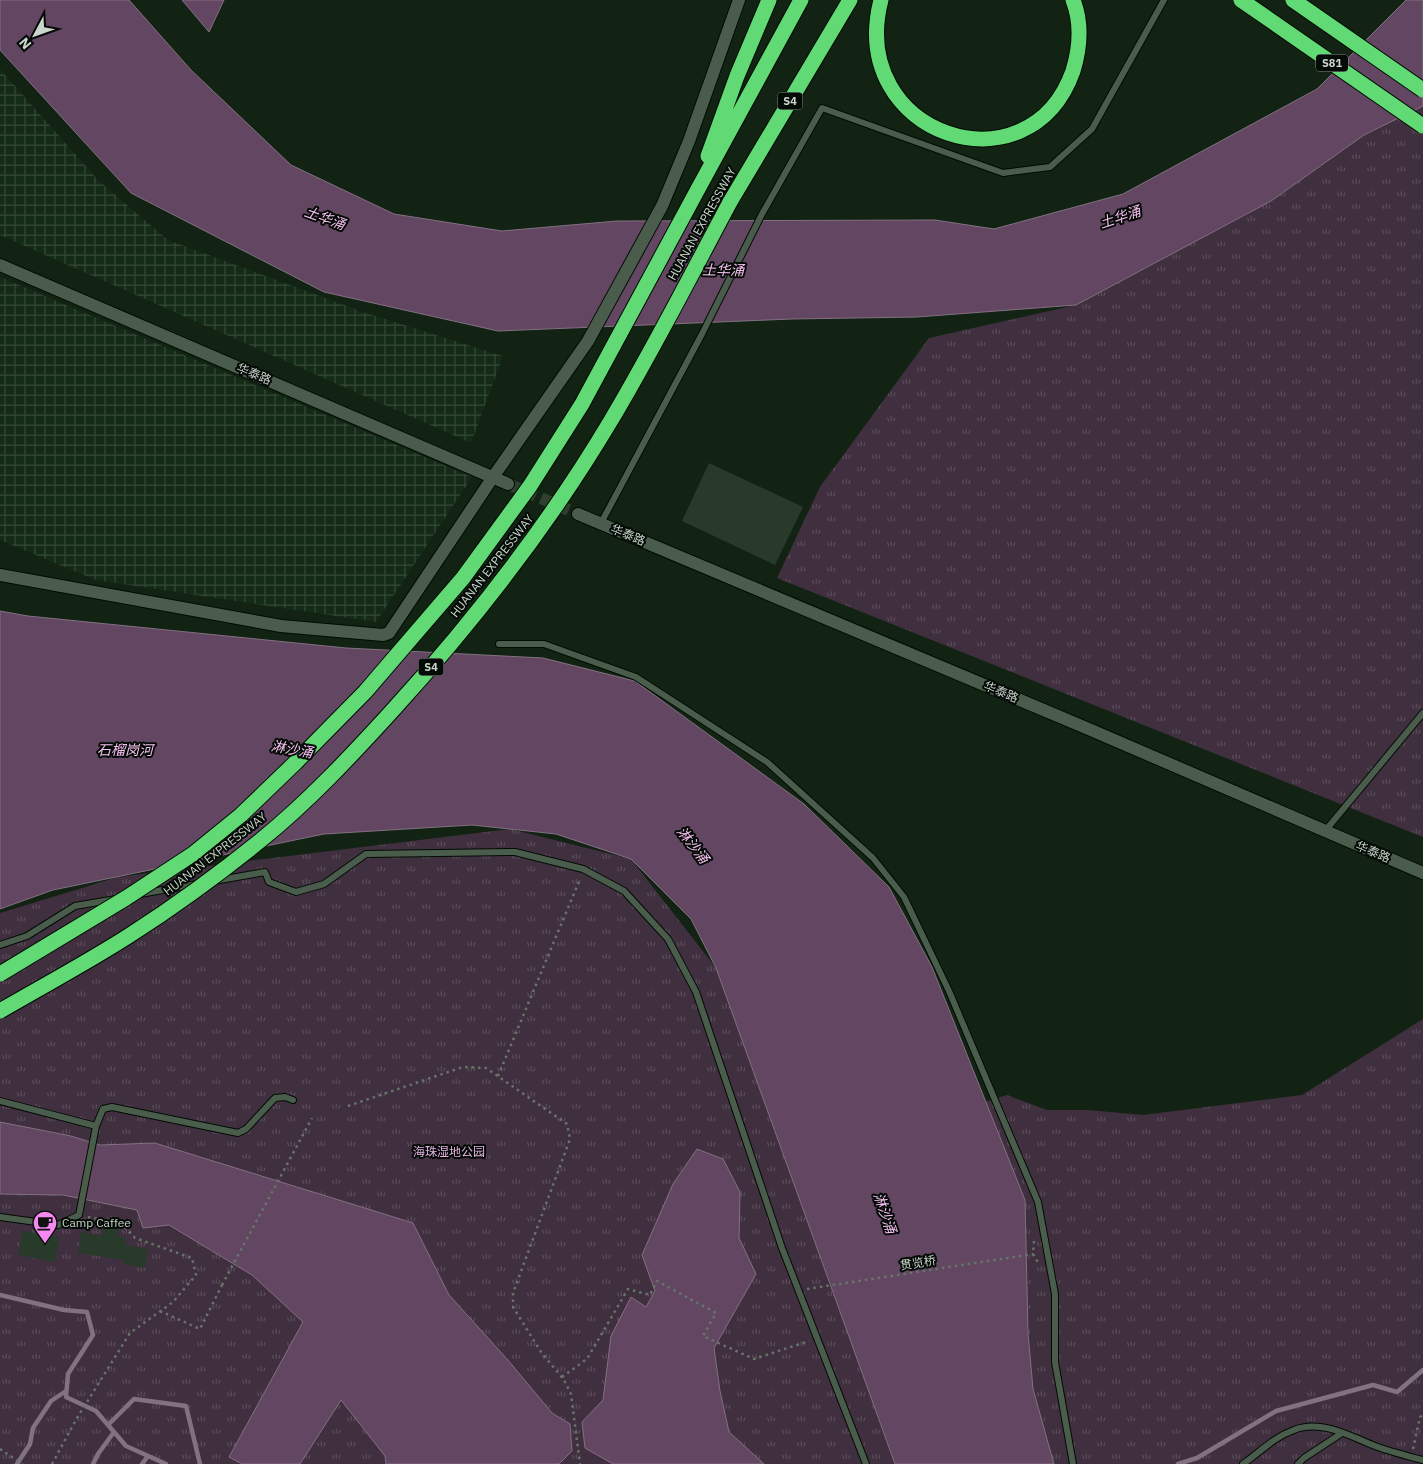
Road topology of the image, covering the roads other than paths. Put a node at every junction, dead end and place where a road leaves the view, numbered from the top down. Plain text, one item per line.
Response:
1 (739, 0) edge
2 (769, 0) edge
3 (801, 0) edge
4 (850, 0) edge
5 (881, 0) edge
6 (1073, 0) edge
7 (1164, 0) edge
8 (1241, 0) edge
9 (1293, 0) edge
10 (1423, 90) edge
11 (1423, 126) edge
12 (698, 189) junction
13 (0, 265) edge
14 (493, 477) junction
15 (508, 484) tunnel mouth
16 (578, 514) tunnel mouth
17 (601, 523) junction
18 (0, 575) edge
19 (499, 644) dead end
20 (1423, 713) edge
21 (1325, 831) junction
22 (1423, 874) edge
23 (0, 944) edge
24 (0, 974) edge
25 (0, 1011) edge
26 (293, 1100) dead end
27 (0, 1101) edge
28 (96, 1126) junction
29 (0, 1217) edge
30 (1342, 1433) junction
31 (1423, 1460) edge
32 (866, 1464) edge
33 (1073, 1464) edge
34 (1243, 1464) edge
35 (1298, 1464) edge

1 - 14 street
2 - 12 highway
3 - 12 highway, HUANAN EXPRESSWAY / S4
4 - 25 highway, HUANAN EXPRESSWAY / S4, bridge
5 - 6 highway
7 - 17 lane
8 - 11 highway, S81, bridge
9 - 10 highway, S81, bridge
12 - 24 highway, HUANAN EXPRESSWAY / S4, bridge
13 - 14 street, 华泰路
14 - 15 street, 华泰路
14 - 18 street
16 - 17 street, 华泰路
17 - 21 street, 华泰路
19 - 33 lane
20 - 21 lane
21 - 22 street, 华泰路
23 - 32 lane
26 - 28 lane
27 - 28 lane
28 - 29 lane
30 - 31 lane
30 - 34 lane
30 - 35 lane

